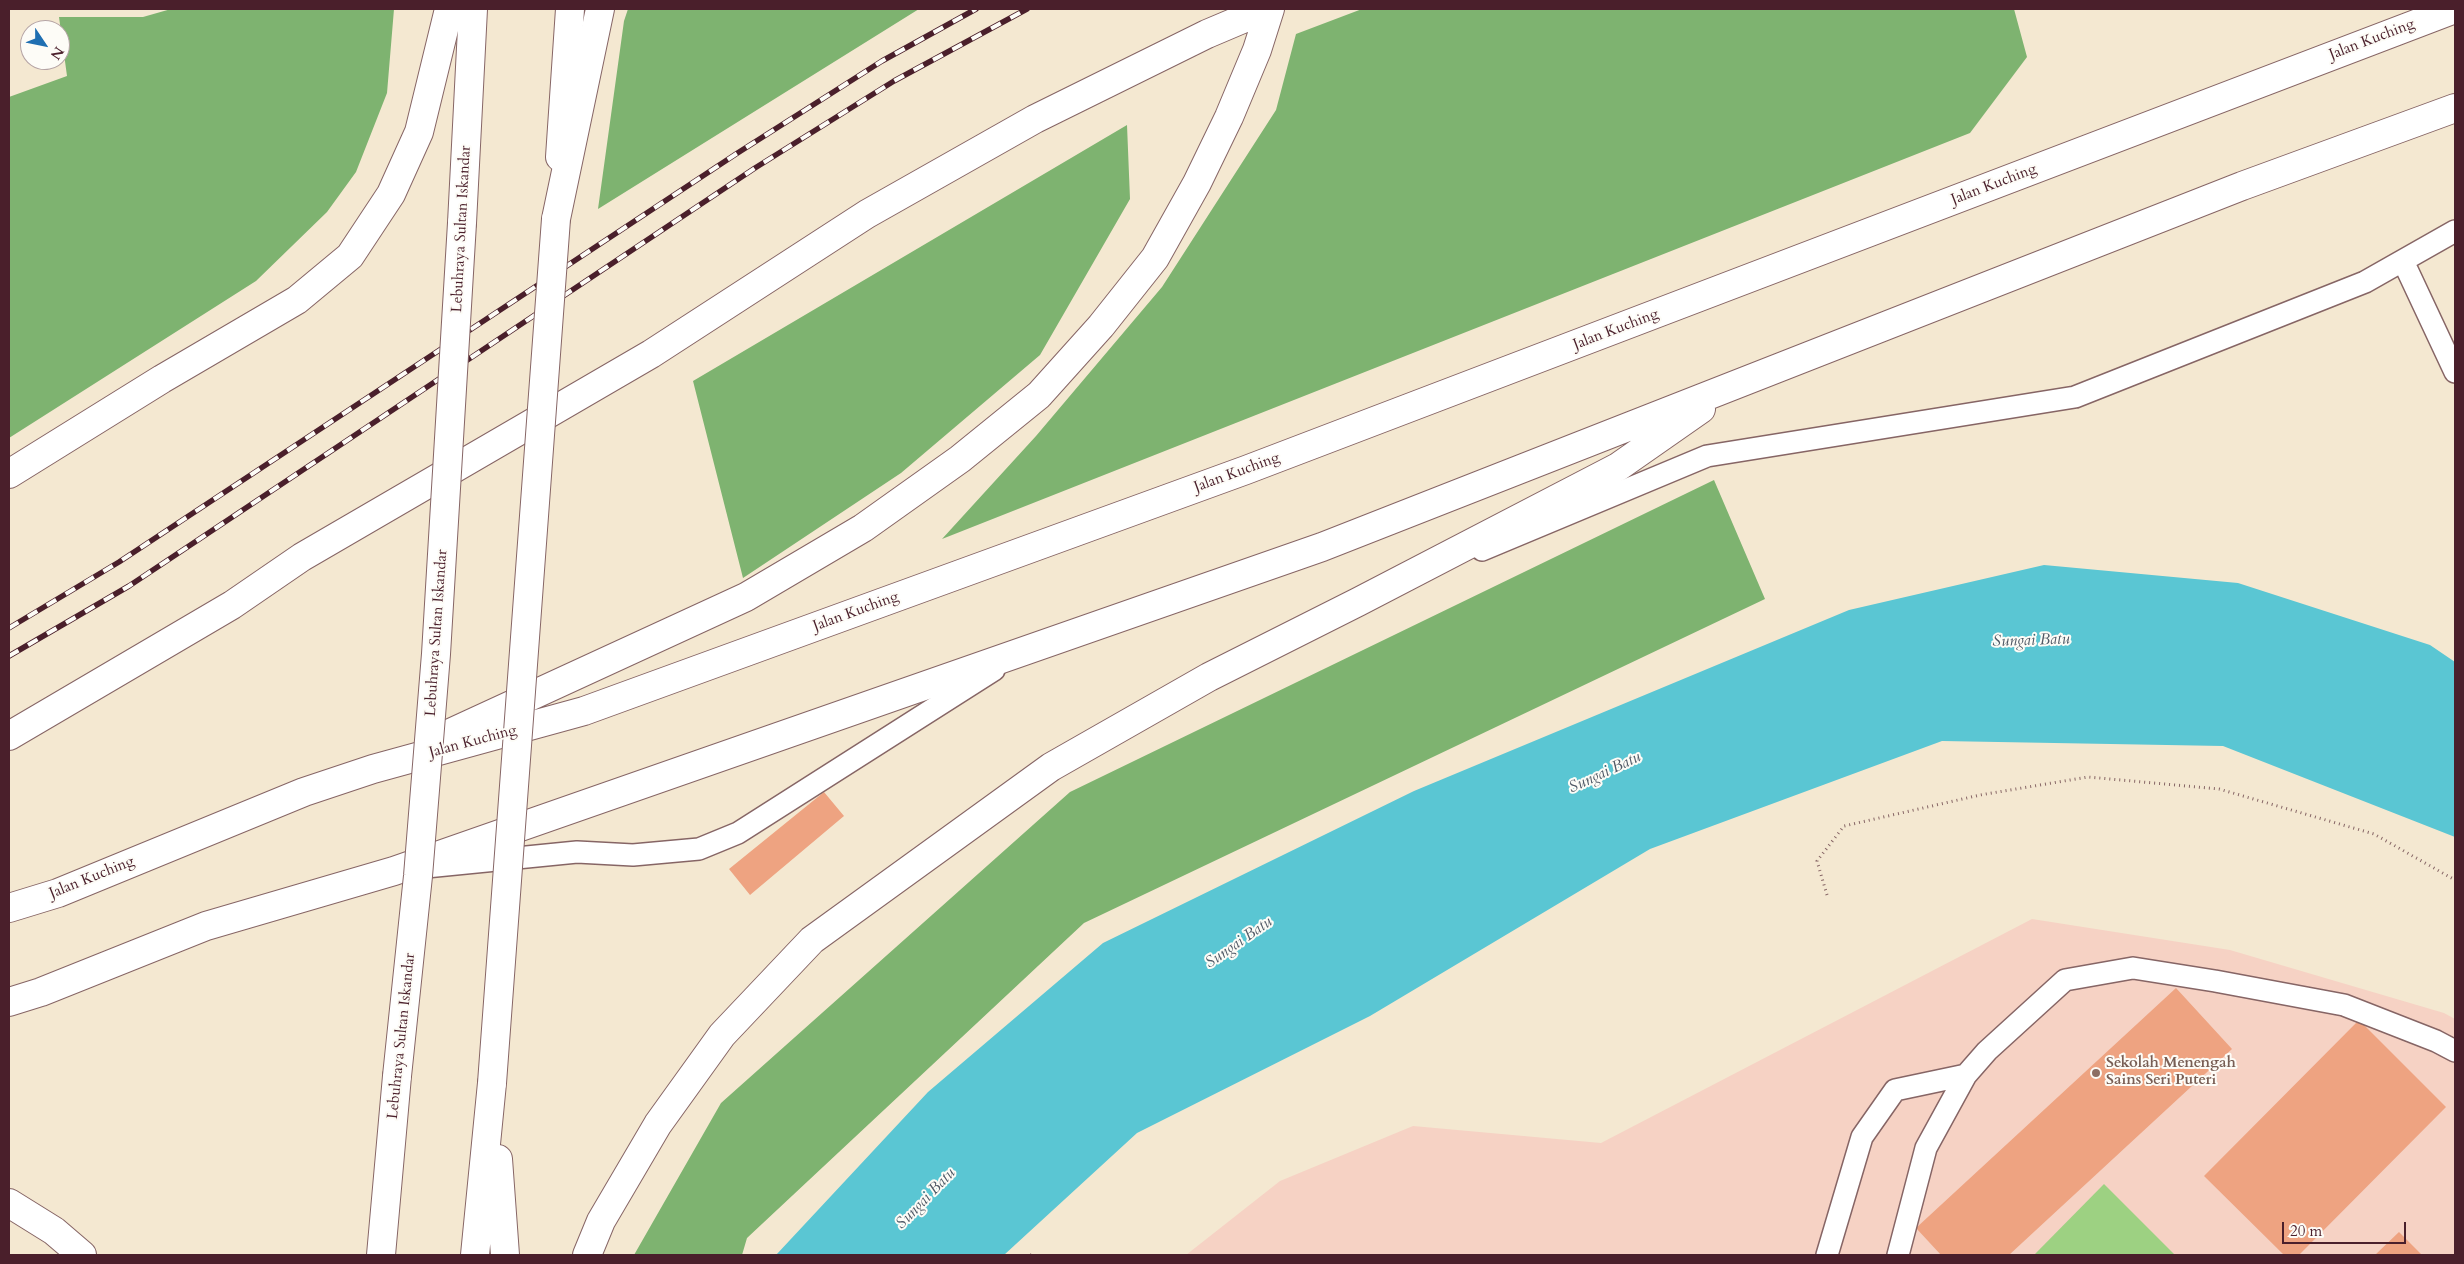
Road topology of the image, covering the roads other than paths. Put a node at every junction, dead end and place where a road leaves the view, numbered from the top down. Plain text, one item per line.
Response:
1 (449, 9) edge
2 (473, 9) edge
3 (570, 9) edge
4 (600, 9) edge
5 (1268, 9) edge
6 (2455, 9) edge
7 (2455, 108) edge
8 (556, 219) junction
9 (2455, 231) edge
10 (2403, 262) junction
11 (2455, 372) edge
12 (1735, 385) junction
13 (9, 474) edge
14 (1358, 602) junction
15 (1022, 652) junction
16 (9, 736) edge
17 (373, 769) junction
18 (394, 871) junction
19 (9, 908) edge
20 (9, 1002) edge
21 (2455, 1051) edge
22 (1966, 1075) junction
23 (492, 1083) junction
24 (9, 1203) edge
25 (82, 1255) edge
26 (381, 1255) edge
27 (475, 1255) edge
28 (505, 1255) edge
29 (587, 1255) edge
30 (1827, 1255) edge
31 (1898, 1255) edge

1 - 13 main road
2 - 26 main road, Lebuhraya Sultan Iskandar, bridge
3 - 8 main road
4 - 8 main road
5 - 16 main road
5 - 17 main road
6 - 17 main road, Jalan Kuching
7 - 12 main road
8 - 23 main road, bridge
9 - 10 lane
10 - 11 lane
10 - 14 lane
12 - 14 main road
12 - 15 main road
14 - 29 main road
15 - 18 main road
15 - 18 lane
17 - 19 main road, Jalan Kuching
18 - 20 main road
21 - 22 lane
22 - 30 lane
22 - 31 lane
23 - 27 main road
23 - 28 main road
24 - 25 main road

